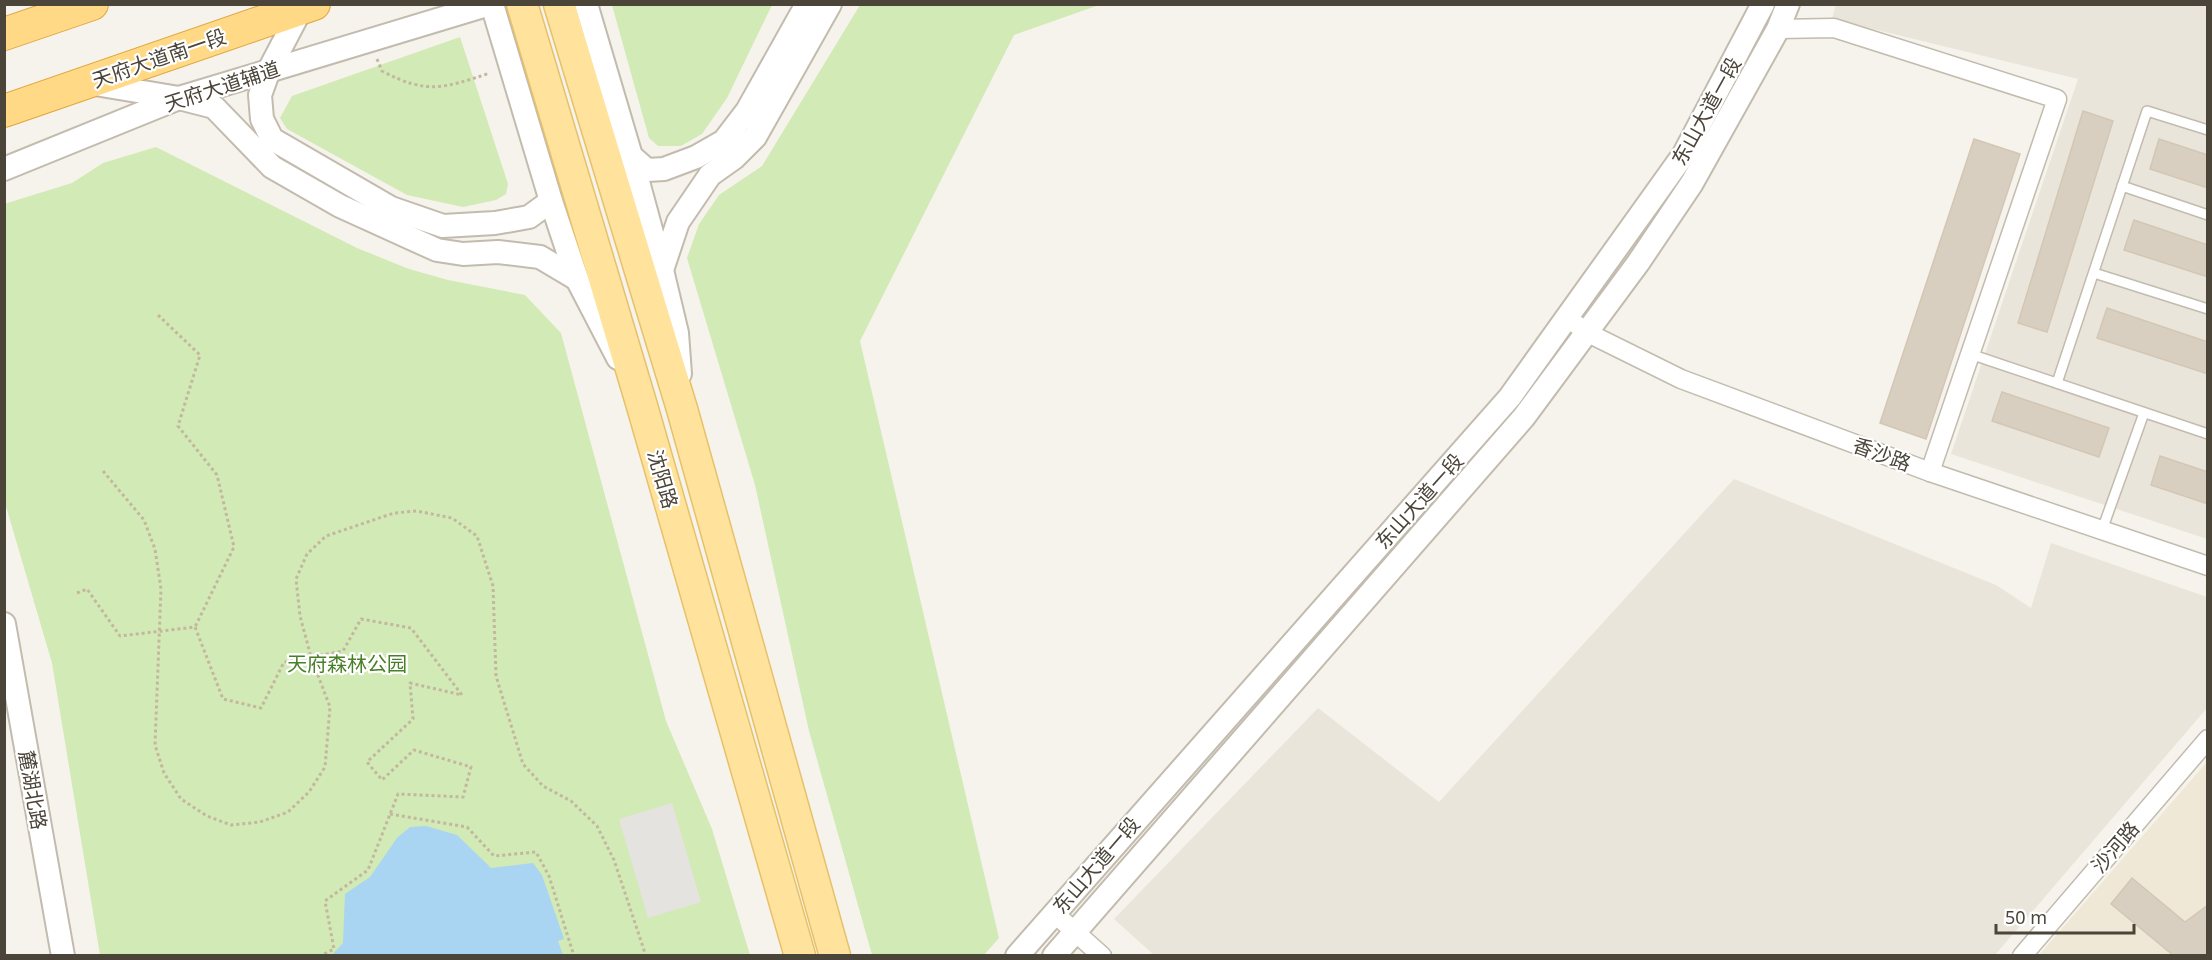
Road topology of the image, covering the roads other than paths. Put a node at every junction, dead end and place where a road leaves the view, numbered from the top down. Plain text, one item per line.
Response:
1 (92, 4) edge
2 (491, 4) edge
3 (522, 4) edge
4 (559, 4) edge
5 (586, 4) edge
6 (807, 4) edge
7 (830, 4) edge
8 (1763, 4) edge
9 (1788, 4) edge
10 (308, 7) edge
11 (1778, 29) junction
12 (4, 34) edge
13 (269, 70) junction
14 (87, 83) junction
15 (179, 99) junction
16 (4, 111) edge
17 (2208, 130) edge
18 (632, 156) junction
19 (4, 169) edge
20 (2122, 186) junction
21 (551, 201) junction
22 (2208, 215) edge
23 (662, 270) junction
24 (2094, 273) junction
25 (577, 279) junction
26 (2208, 309) edge
27 (1568, 317) junction
28 (1588, 333) junction
29 (1970, 354) junction
30 (2058, 383) junction
31 (642, 406) junction
32 (682, 409) junction
33 (2144, 412) junction
34 (2208, 434) edge
35 (1930, 472) junction
36 (2102, 530) junction
37 (2208, 566) edge
38 (4, 624) edge
39 (2208, 739) edge
40 (1054, 913) junction
41 (1075, 931) junction
42 (63, 956) edge
43 (800, 956) edge
44 (835, 956) edge
45 (1017, 956) edge
46 (1054, 956) edge
47 (1102, 956) edge
48 (2022, 956) edge

1 - 12 highway
2 - 13 street, 天府大道辅道
2 - 21 street
3 - 31 main road, 沈阳路
4 - 32 main road, 沈阳路
5 - 18 street
6 - 18 street
7 - 23 street
8 - 27 street, 东山大道一段
9 - 11 street, 东山大道一段
10 - 13 street
10 - 14 highway, 天府大道南一段
11 - 28 street, 东山大道一段
11 - 29 street
13 - 15 street, 天府大道辅道
13 - 21 street
14 - 15 street
14 - 16 highway, 天府大道南一段
15 - 19 street, 天府大道辅道
15 - 25 street
17 - 20 lane
18 - 23 street
20 - 22 lane
20 - 24 lane
21 - 25 street
23 - 32 street
24 - 26 lane
24 - 30 lane
25 - 31 street
27 - 28 street, 香沙路
27 - 40 street, 东山大道一段
28 - 35 street, 香沙路
28 - 41 street, 东山大道一段
29 - 30 lane
29 - 35 street
30 - 33 lane
31 - 43 main road, 沈阳路
32 - 44 main road, 沈阳路
33 - 34 lane
33 - 36 lane
35 - 36 street, 香沙路
36 - 37 street, 香沙路
38 - 42 street, 麓湖北路
39 - 48 street, 沙河路
40 - 41 street
40 - 45 street, 东山大道一段
41 - 46 street, 东山大道一段
41 - 47 street

